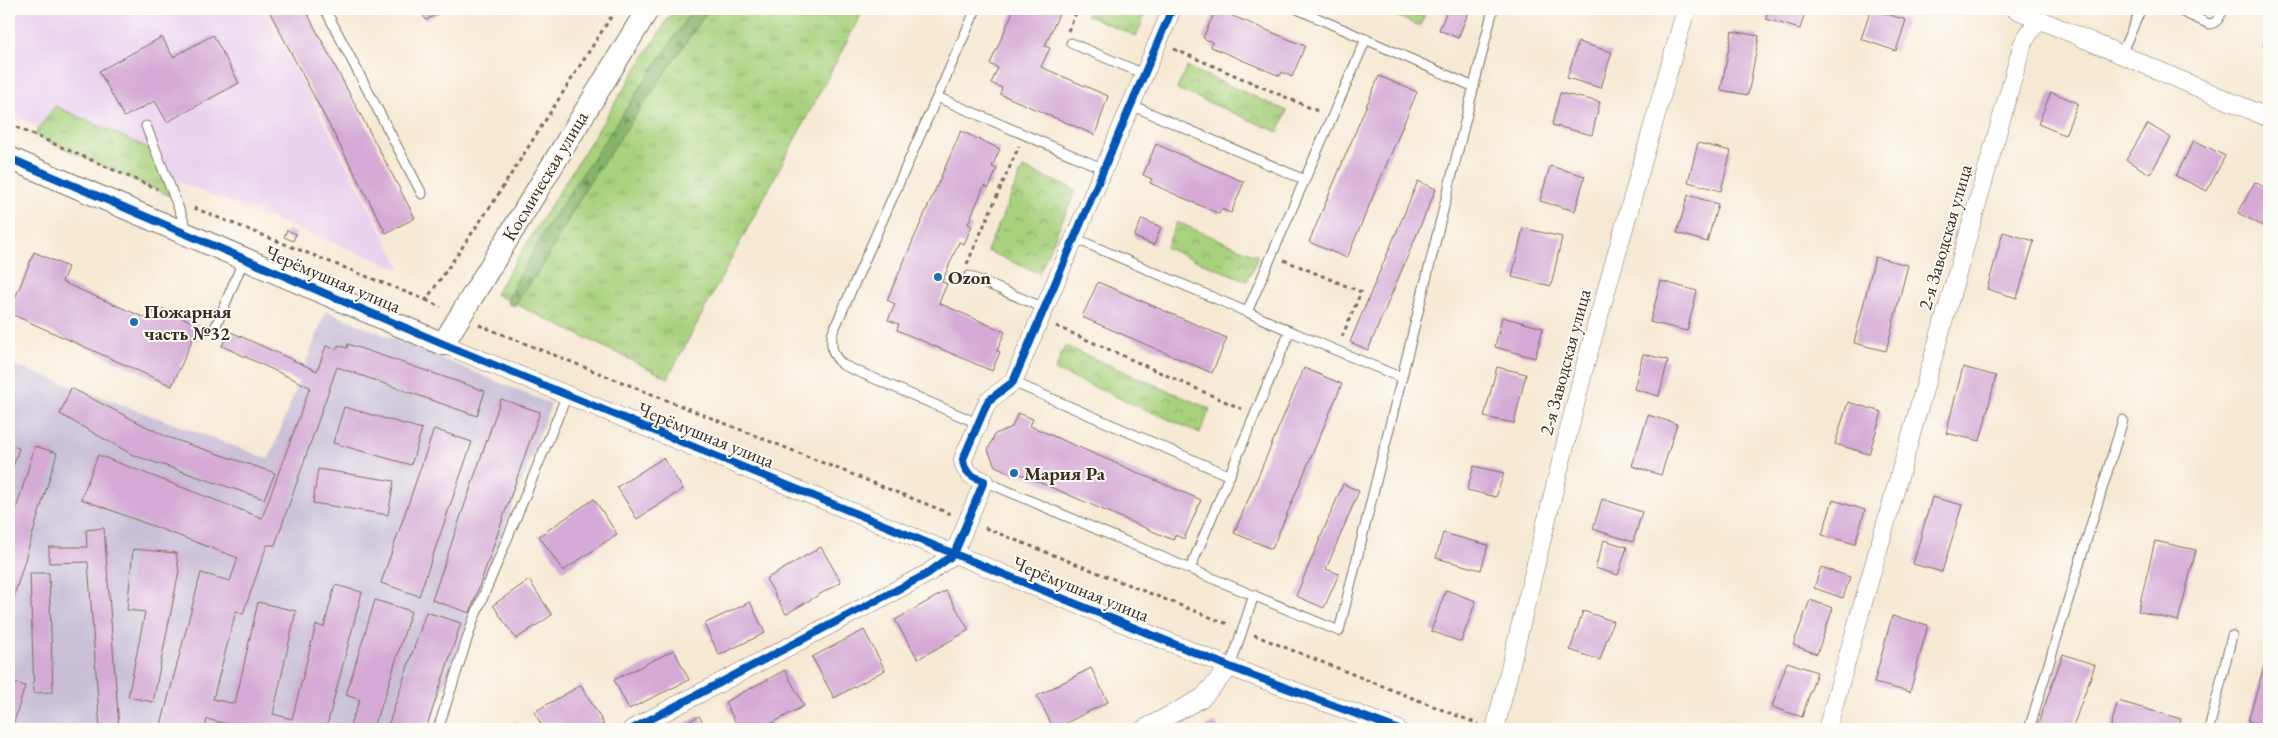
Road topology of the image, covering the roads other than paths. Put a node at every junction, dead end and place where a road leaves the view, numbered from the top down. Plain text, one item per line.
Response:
1 (325, 9) edge
2 (648, 9) edge
3 (976, 9) edge
4 (1172, 9) edge
5 (1297, 9) edge
6 (1493, 9) edge
7 (1686, 9) edge
8 (2015, 9) edge
9 (2141, 9) edge
10 (2176, 9) edge
11 (2223, 9) edge
12 (2038, 19) junction
13 (1366, 39) junction
14 (1071, 43) road end
15 (2121, 54) junction
16 (1144, 74) junction
17 (1474, 87) junction
18 (937, 97) junction
19 (1131, 105) junction
20 (2269, 118) edge
21 (146, 126) dead end
22 (9, 158) edge
23 (1104, 169) junction
24 (1305, 180) junction
25 (422, 194) dead end
26 (189, 234) junction
27 (1074, 238) junction
28 (244, 258) junction
29 (969, 276) road end
30 (1247, 312) junction
31 (1042, 314) junction
32 (214, 328) dead end
33 (1290, 331) junction
34 (443, 344) junction
35 (1402, 378) junction
36 (1013, 382) junction
37 (567, 395) junction
38 (2123, 420) dead end
39 (977, 423) junction
40 (1230, 476) junction
41 (984, 481) junction
42 (954, 554) junction
43 (1190, 569) junction
44 (1254, 595) junction
45 (2232, 636) dead end
46 (1230, 667) junction
47 (438, 729) edge
48 (632, 729) edge
49 (1144, 729) edge
50 (1397, 729) edge
51 (1495, 729) edge
52 (1827, 729) edge
53 (2029, 729) edge
54 (2209, 729) edge

1 - 25 lane
2 - 34 street, Космическая улица
3 - 18 lane
4 - 16 street
5 - 13 lane
6 - 17 lane
7 - 51 street, 2-я Заводская улица
8 - 12 street
9 - 15 lane
10 - 11 lane
12 - 15 street
12 - 52 street, 2-я Заводская улица
13 - 17 lane
13 - 24 lane
14 - 16 lane
15 - 20 street
16 - 19 street
17 - 35 lane
18 - 23 lane
18 - 39 lane
19 - 23 street
19 - 24 lane
21 - 26 lane
22 - 26 street, Черёмушная улица
23 - 27 street
24 - 30 lane
26 - 28 street, Черёмушная улица
27 - 30 lane
27 - 31 street
28 - 32 lane
28 - 34 street, Черёмушная улица
29 - 31 lane
30 - 33 lane
31 - 36 street
33 - 35 lane
33 - 40 lane
34 - 37 street, Черёмушная улица
35 - 44 lane
36 - 39 street
36 - 40 lane
37 - 42 street, Черёмушная улица
37 - 47 lane
38 - 53 lane
39 - 41 street
40 - 43 lane
41 - 42 street
41 - 43 lane
42 - 46 street, Черёмушная улица
42 - 48 street
43 - 44 lane
44 - 46 lane
45 - 54 lane
46 - 49 street
46 - 50 street, Черёмушная улица

